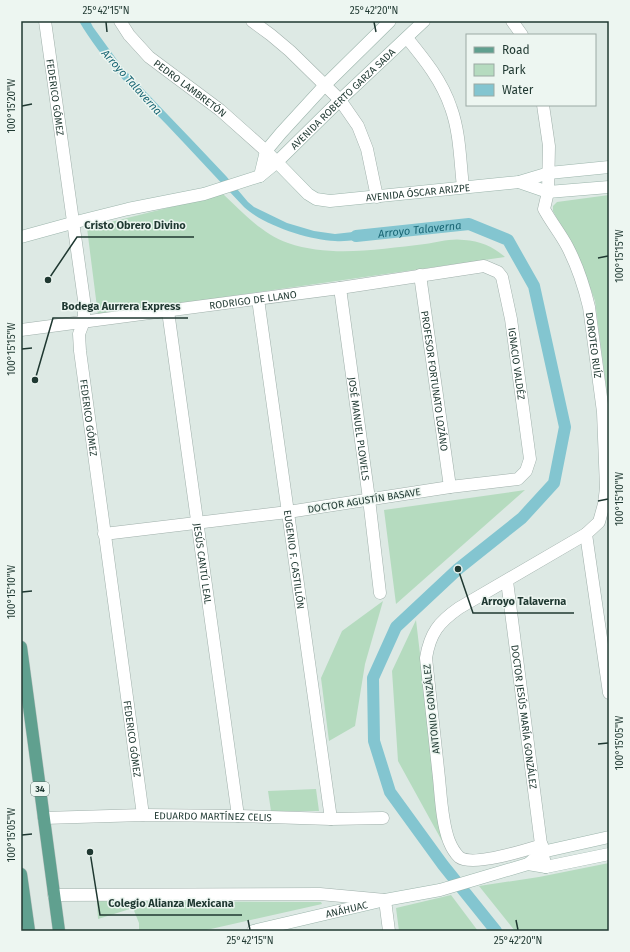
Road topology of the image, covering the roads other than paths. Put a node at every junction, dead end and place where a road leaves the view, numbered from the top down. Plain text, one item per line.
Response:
1 (45, 21) edge
2 (120, 21) edge
3 (252, 21) edge
4 (390, 21) edge
5 (424, 21) edge
6 (512, 21) edge
7 (521, 34) edge
8 (407, 38) junction
9 (325, 85) junction
10 (340, 100) junction
11 (543, 106) edge
12 (266, 151) junction
13 (277, 162) junction
14 (609, 167) edge
15 (549, 174) junction
16 (260, 176) junction
17 (519, 182) junction
18 (463, 187) junction
19 (609, 187) edge
20 (548, 192) junction
21 (377, 196) junction
22 (316, 199) joint
23 (72, 222) junction
24 (21, 237) edge
25 (484, 266) joint
26 (420, 275) junction
27 (340, 288) junction
28 (258, 299) junction
29 (168, 311) junction
30 (84, 321) junction
31 (21, 330) edge
32 (606, 412) edge
33 (526, 471) joint
34 (450, 487) junction
35 (369, 499) junction
36 (288, 512) junction
37 (604, 521) edge
38 (198, 522) junction
39 (104, 534) junction
40 (586, 534) junction
41 (507, 581) junction
42 (380, 593) dead end
43 (21, 647) edge
44 (609, 693) edge
45 (143, 815) junction
46 (238, 816) junction
47 (44, 818) junction
48 (383, 818) dead end
49 (331, 819) junction
50 (609, 836) edge
51 (542, 848) junction
52 (609, 854) edge
53 (528, 864) junction
54 (546, 867) junction
55 (21, 874) edge
56 (54, 895) junction
57 (385, 900) junction
58 (277, 929) edge
59 (29, 931) edge
60 (58, 931) edge
61 (253, 931) edge
62 (389, 931) edge

1 - 23 street, FEDERICO GÓMEZ
2 - 12 street, PEDRO LAMBRETÓN
3 - 9 street
4 - 9 street, AVENIDA ROBERTO GARZA SADA
5 - 8 street, AVENIDA ROBERTO GARZA SADA
6 - 7 street
8 - 10 street, AVENIDA ROBERTO GARZA SADA
8 - 18 street
9 - 10 street
9 - 12 street, AVENIDA ROBERTO GARZA SADA
10 - 13 street, AVENIDA ROBERTO GARZA SADA
10 - 21 street
11 - 15 street
12 - 13 street, PEDRO LAMBRETÓN
12 - 16 street, AVENIDA ROBERTO GARZA SADA
13 - 16 street, AVENIDA ROBERTO GARZA SADA
13 - 22 street, PEDRO LAMBRETÓN
14 - 15 street, AVENIDA ÓSCAR ARIZPE
15 - 17 street, AVENIDA ÓSCAR ARIZPE
15 - 20 street, DOROTEO RUÍZ
16 - 23 street, AVENIDA ROBERTO GARZA SADA
17 - 18 street, AVENIDA ÓSCAR ARIZPE
17 - 20 street, AVENIDA ÓSCAR ARIZPE
18 - 21 street, AVENIDA ÓSCAR ARIZPE
19 - 20 street, AVENIDA ÓSCAR ARIZPE
20 - 32 street, DOROTEO RUÍZ
21 - 22 street, AVENIDA ÓSCAR ARIZPE
23 - 24 street, AVENIDA ROBERTO GARZA SADA
23 - 30 street, FEDERICO GÓMEZ
25 - 26 street, RODRIGO DE LLANO
25 - 33 street, IGNACIO VALDÉZ
26 - 27 street, RODRIGO DE LLANO
26 - 34 street, PROFESOR FORTUNATO LOZÁNO
27 - 28 street, RODRIGO DE LLANO
27 - 35 street, JOSÉ MANUEL PLOWELS
28 - 29 street, RODRIGO DE LLANO
28 - 36 street, EUGENIO F. CASTILLÓN
29 - 30 street, RODRIGO DE LLANO
29 - 38 street, JESÚS CANTÚ LEAL
30 - 31 street, RODRIGO DE LLANO
30 - 39 street, FEDERICO GÓMEZ
32 - 37 street, DOROTEO RUÍZ
33 - 34 street, DOCTOR AGUSTÍN BASAVE
34 - 35 street, DOCTOR AGUSTÍN BASAVE
35 - 36 street, DOCTOR AGUSTÍN BASAVE
35 - 42 street, JOSÉ MANUEL PLOWELS
36 - 38 street, DOCTOR AGUSTÍN BASAVE
36 - 49 street, EUGENIO F. CASTILLÓN
37 - 40 street, DOROTEO RUÍZ
38 - 39 street, DOCTOR AGUSTÍN BASAVE
38 - 46 street, JESÚS CANTÚ LEAL
39 - 45 street, FEDERICO GÓMEZ
40 - 41 street, ANTONIO GONZÁLEZ
40 - 44 street
41 - 51 street, DOCTOR JESÚS MARÍA GONZÁLEZ
41 - 51 street, ANTONIO GONZÁLEZ
43 - 47 main road, 34
45 - 46 street, EDUARDO MARTÍNEZ CELIS
45 - 47 street, EDUARDO MARTÍNEZ CELIS
46 - 49 street, EDUARDO MARTÍNEZ CELIS
47 - 56 main road, 34
48 - 49 street, EDUARDO MARTÍNEZ CELIS
50 - 51 street, ANTONIO GONZÁLEZ
51 - 53 street
51 - 54 street, DOCTOR JESÚS MARÍA GONZÁLEZ
52 - 54 street
53 - 54 street
53 - 57 street, ANÁHUAC
55 - 59 main road
56 - 57 street
56 - 60 main road, 34
57 - 58 street, ANÁHUAC
57 - 62 street
58 - 61 street, ANÁHUAC

